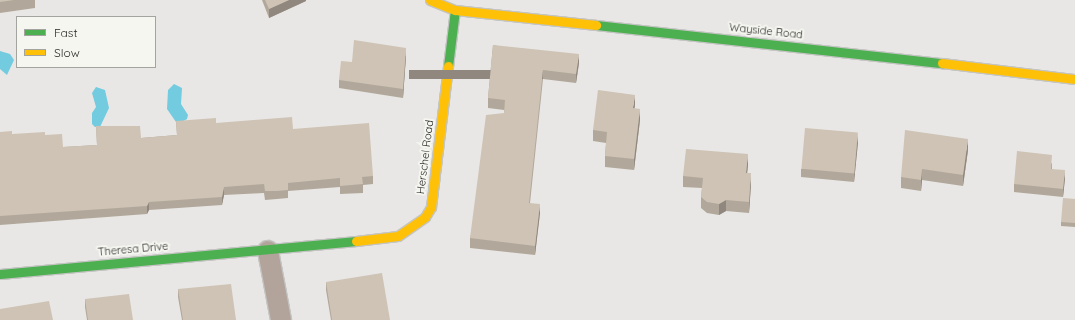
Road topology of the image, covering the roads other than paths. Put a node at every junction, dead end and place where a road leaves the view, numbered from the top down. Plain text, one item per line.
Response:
1 (430, 0) edge
2 (454, 10) junction
3 (1075, 79) edge
4 (268, 251) junction
5 (0, 274) edge
6 (281, 320) edge

1 - 2 street
2 - 3 street, Wayside Road
2 - 4 street, Herschel Road
4 - 5 street, Theresa Drive
4 - 6 street

